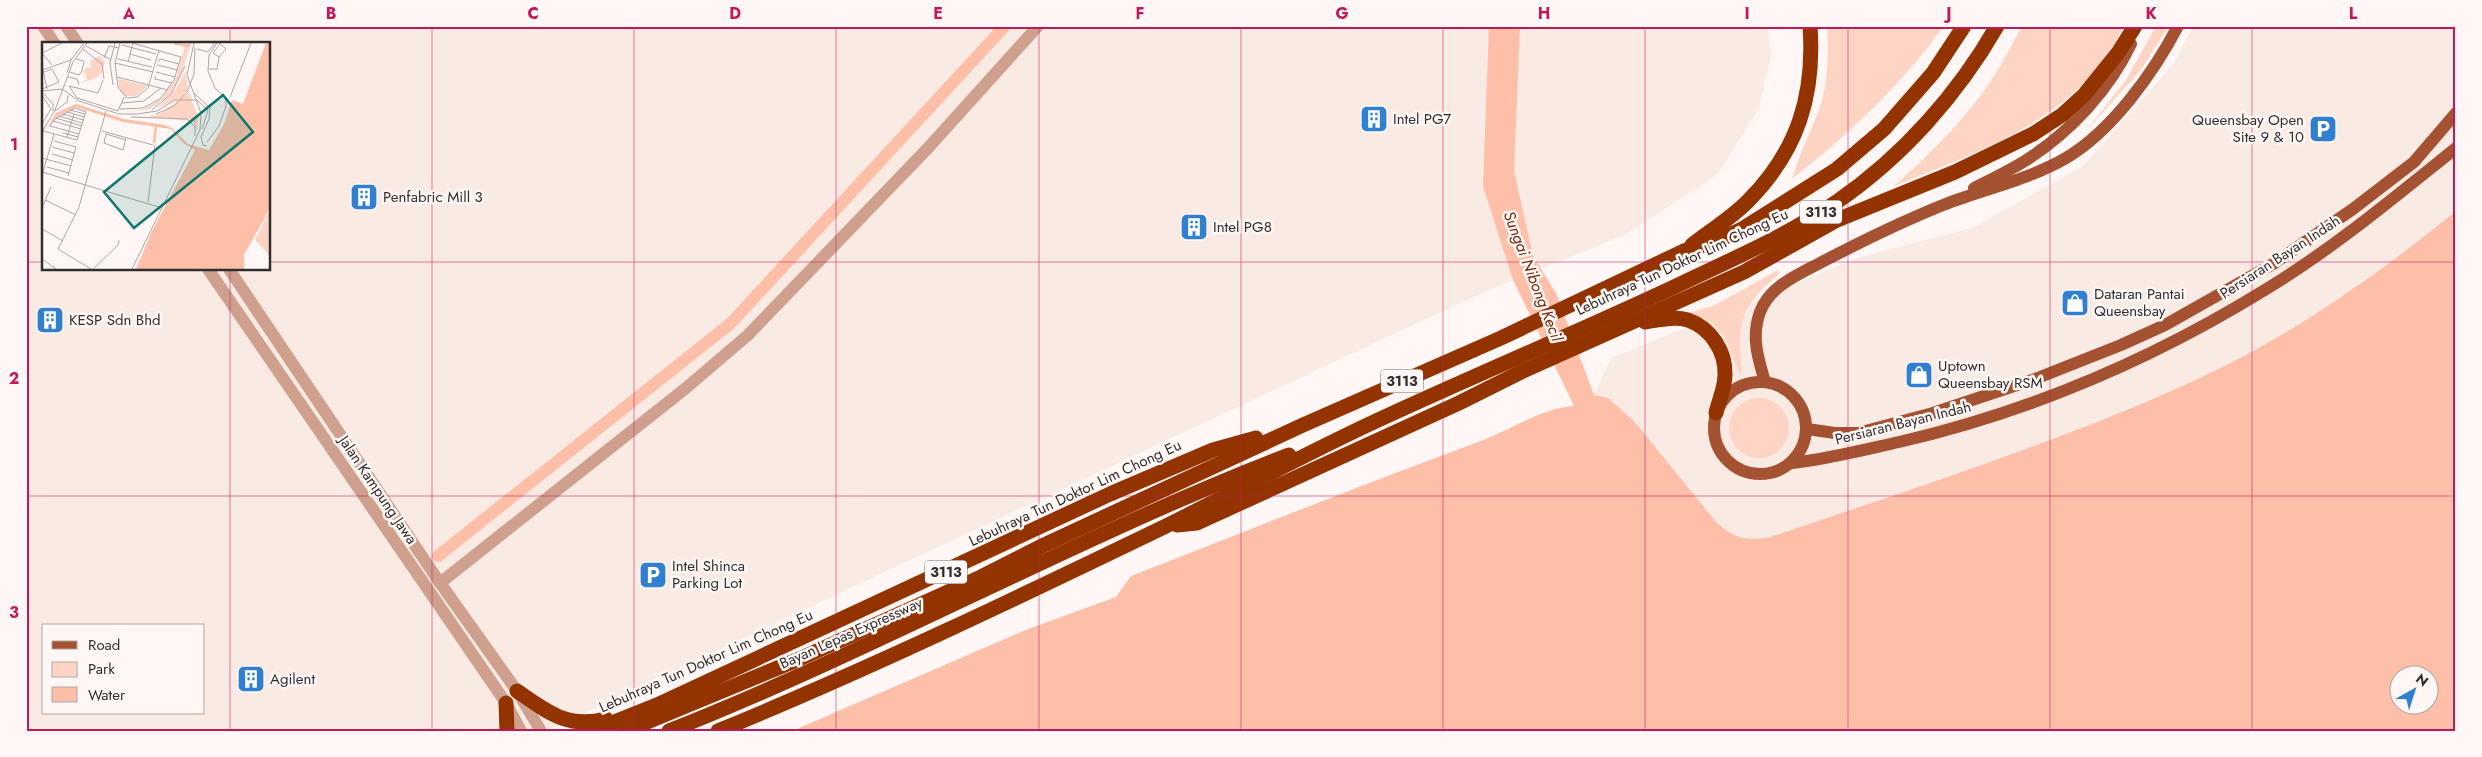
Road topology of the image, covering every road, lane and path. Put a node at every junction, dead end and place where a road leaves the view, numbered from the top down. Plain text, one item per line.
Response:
1 (43, 26) edge
2 (66, 26) edge
3 (1038, 26) edge
4 (1810, 26) edge
5 (1964, 26) edge
6 (1997, 26) edge
7 (2137, 26) edge
8 (2178, 26) edge
9 (54, 42) edge
10 (77, 42) edge
11 (2456, 113) edge
12 (2456, 148) edge
13 (1944, 205) junction
14 (1684, 251) junction
15 (209, 270) edge
16 (230, 270) edge
17 (1625, 324) junction
18 (1592, 332) junction
19 (1517, 366) junction
20 (1765, 382) junction
21 (1716, 413) junction
22 (1375, 421) junction
23 (1303, 425) junction
24 (1807, 428) junction
25 (1792, 463) junction
26 (1094, 522) joint
27 (1163, 527) junction
28 (1100, 537) joint
29 (440, 583) junction
30 (517, 691) junction
31 (506, 704) junction
32 (657, 705) junction
33 (507, 731) edge
34 (521, 731) edge
35 (541, 731) edge
36 (592, 731) edge
37 (625, 731) edge
38 (669, 731) edge
39 (718, 731) edge

1 - 9 street
2 - 10 street
3 - 29 street
4 - 14 highway
5 - 14 highway, Lebuhraya Tun Doktor Lim Chong Eu / 3113
6 - 18 highway, Lebuhraya Tun Doktor Lim Chong Eu / 3113
7 - 13 main road
7 - 17 highway
8 - 13 main road
11 - 24 main road, Persiaran Bayan Indah
12 - 25 main road, Persiaran Bayan Indah
13 - 20 main road
14 - 23 highway, Lebuhraya Tun Doktor Lim Chong Eu / 3113
15 - 31 street, Jalan Kampung Jawa
16 - 29 street, Jalan Kampung Jawa
17 - 18 highway
17 - 21 highway
18 - 19 highway, Lebuhraya Tun Doktor Lim Chong Eu / 3113
19 - 22 highway, Lebuhraya Tun Doktor Lim Chong Eu / 3113
19 - 27 highway
20 - 21 main road
20 - 24 main road
21 - 25 main road
22 - 27 highway, Lebuhraya Tun Doktor Lim Chong Eu / 3113
22 - 28 highway, Lebuhraya Tun Doktor Lim Chong Eu / 3113
23 - 26 highway, Lebuhraya Tun Doktor Lim Chong Eu / 3113
23 - 32 highway, Lebuhraya Tun Doktor Lim Chong Eu / 3113
24 - 25 main road
26 - 37 highway, Bayan Lepas Expressway / 3113
27 - 39 highway, Lebuhraya Tun Doktor Lim Chong Eu / 3113
28 - 38 highway, Bayan Lepas Expressway / 3113
29 - 30 street, Jalan Kampung Jawa
30 - 32 highway
30 - 35 street, Jalan Kampung Jawa
31 - 33 highway
31 - 34 street, Jalan Kampung Jawa
32 - 36 highway, Lebuhraya Tun Doktor Lim Chong Eu / 3113

